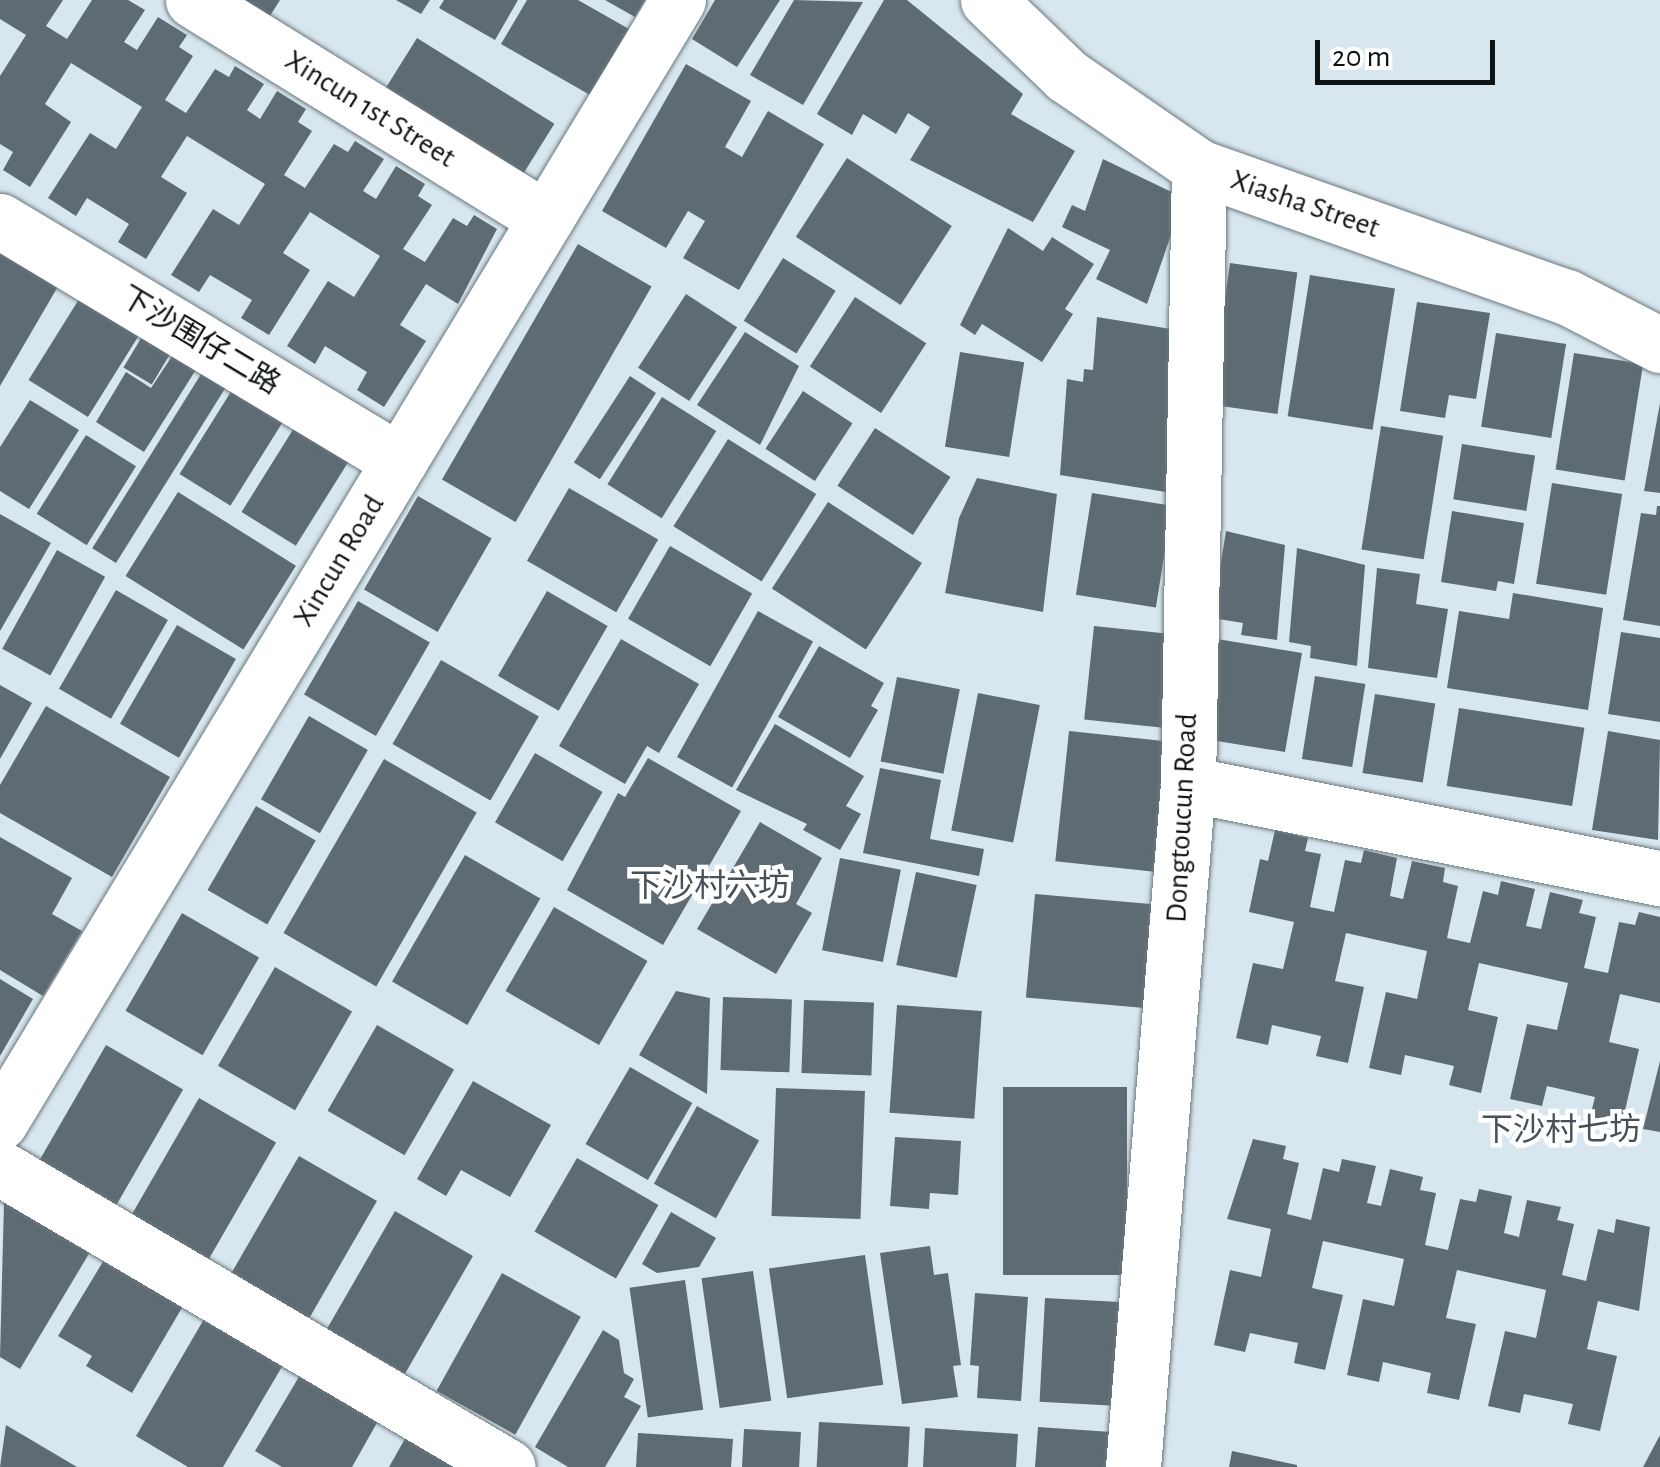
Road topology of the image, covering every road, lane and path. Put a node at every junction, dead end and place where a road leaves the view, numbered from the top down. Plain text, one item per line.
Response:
1 (194, 0) edge
2 (678, 0) edge
3 (988, 0) edge
4 (1199, 166) junction
5 (546, 219) junction
6 (0, 221) edge
7 (1660, 345) edge
8 (400, 461) junction
9 (1188, 784) junction
10 (1660, 878) edge
11 (0, 1122) edge
12 (0, 1168) edge
13 (508, 1467) edge
14 (1133, 1467) edge

1 - 5 street, Xincun 1st Street
2 - 5 street, Xincun Road
3 - 4 street, Xiasha Street
4 - 7 street, Xiasha Street
4 - 9 street, Dongtoucun Road
5 - 8 street, Xincun Road
6 - 8 street, 下沙围仔二路
8 - 11 street, Xincun Road
9 - 10 street
9 - 14 street, Dongtoucun Road
12 - 13 street

